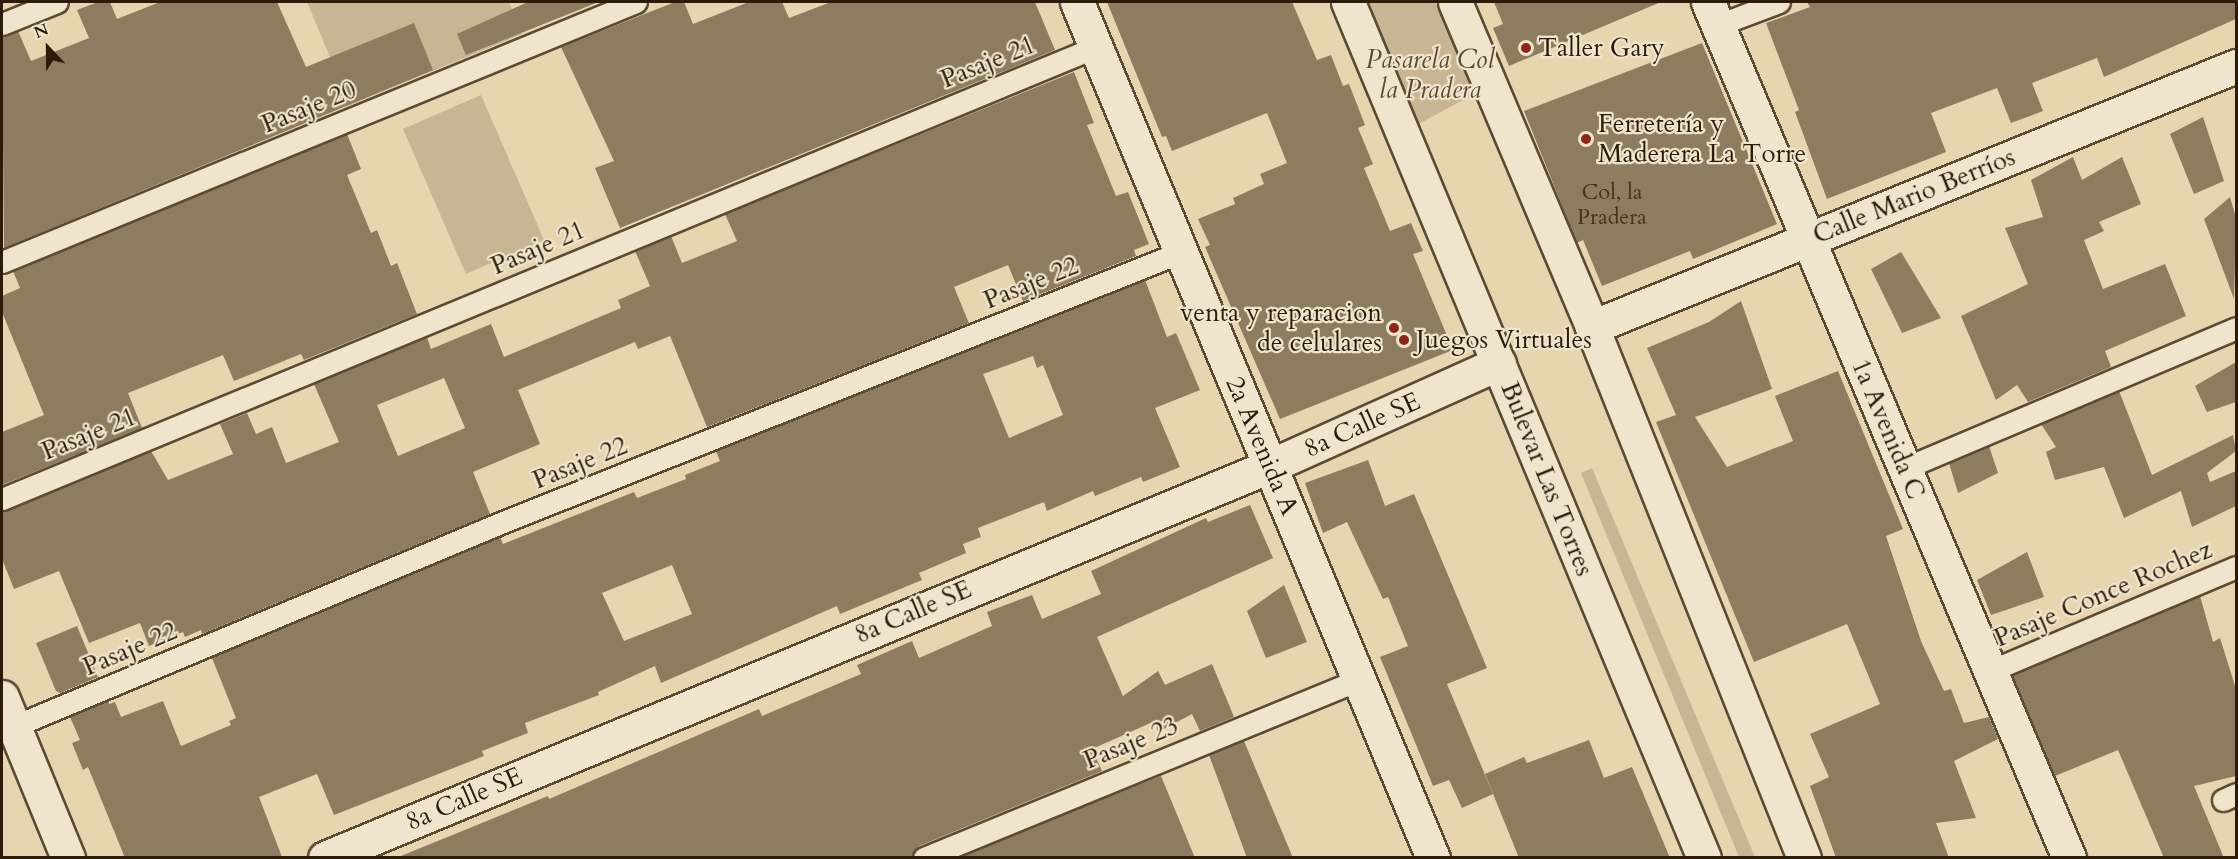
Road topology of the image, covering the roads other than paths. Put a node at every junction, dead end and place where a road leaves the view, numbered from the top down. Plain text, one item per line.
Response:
1 (57, 2) edge
2 (636, 2) edge
3 (1077, 2) edge
4 (1348, 2) edge
5 (1455, 2) edge
6 (1779, 2) edge
7 (1713, 13) edge
8 (2, 24) edge
9 (1096, 47) junction
10 (2236, 66) edge
11 (1808, 239) junction
12 (1181, 252) junction
13 (2, 262) edge
14 (1592, 327) junction
15 (2236, 328) edge
16 (1500, 363) junction
17 (1270, 466) junction
18 (1905, 468) junction
19 (2, 499) edge
20 (2236, 567) edge
21 (1990, 670) junction
22 (1359, 680) junction
23 (6, 718) edge
24 (68, 858) edge
25 (325, 858) edge
26 (924, 858) edge
27 (1433, 858) edge
28 (1704, 858) edge
29 (1804, 858) edge
30 (2068, 858) edge

1 - 8 lane
2 - 13 lane, Pasaje 20
3 - 9 street, 2a Avenida A
4 - 16 street, Bulevar Las Torres
5 - 14 street
6 - 7 lane
7 - 11 street, 1a Avenida C
9 - 12 street, 2a Avenida A
9 - 19 lane, Pasaje 21
10 - 11 street, Calle Mario Berríos
11 - 14 street, Calle Mario Berríos
11 - 18 street, 1a Avenida C
12 - 17 street, 2a Avenida A
12 - 23 lane, Pasaje 22
14 - 29 street
15 - 18 lane
16 - 17 street, 8a Calle SE
16 - 28 street, Bulevar Las Torres
17 - 22 street, 2a Avenida A
17 - 25 street, 8a Calle SE
18 - 21 street, 1a Avenida C
20 - 21 lane, Pasaje Conce Rochez
21 - 30 street, 1a Avenida C
22 - 26 lane, Pasaje 23
22 - 27 street, 2a Avenida A
23 - 24 street

